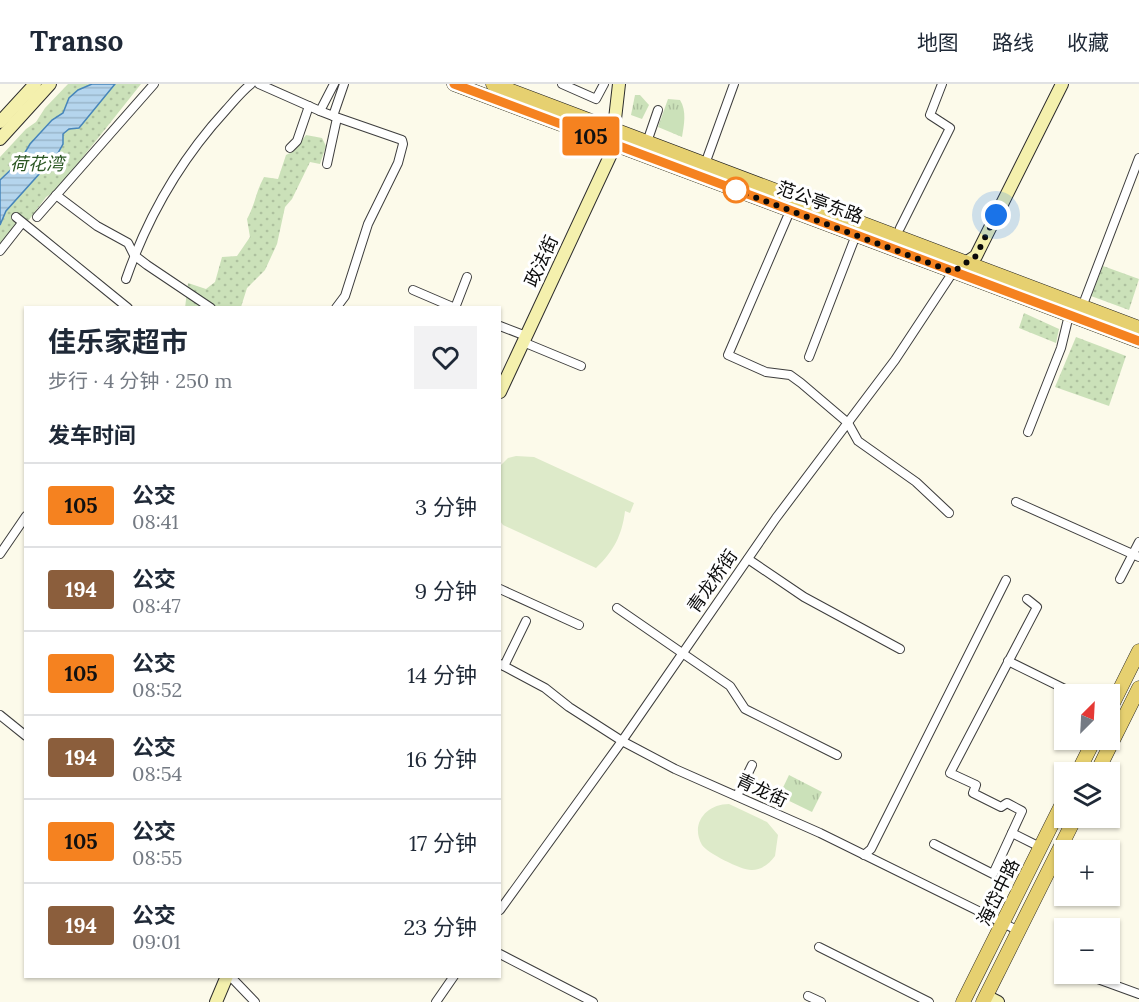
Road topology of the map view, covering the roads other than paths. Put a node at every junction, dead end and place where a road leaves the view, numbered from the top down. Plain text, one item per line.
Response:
1 (35, 84) edge
2 (50, 84) edge
3 (154, 84) edge
4 (251, 84) edge
5 (259, 84) edge
6 (334, 84) edge
7 (344, 84) edge
8 (454, 84) edge
9 (493, 84) edge
10 (562, 84) edge
11 (604, 84) edge
12 (620, 84) edge
13 (734, 84) edge
14 (942, 84) edge
15 (1062, 84) edge
16 (309, 106) junction
17 (658, 110) dead end
18 (320, 111) junction
19 (335, 117) junction
20 (0, 122) edge
21 (615, 137) junction
22 (0, 139) edge
23 (647, 142) junction
24 (290, 148) dead end
25 (1139, 158) edge
26 (327, 164) dead end
27 (705, 164) junction
28 (56, 195) dead end
29 (790, 211) junction
30 (37, 217) dead end
31 (900, 228) dead end
32 (856, 235) junction
33 (0, 251) edge
34 (134, 255) junction
35 (966, 263) junction
36 (953, 272) junction
37 (467, 277) dead end
38 (126, 279) dead end
39 (413, 290) dead end
40 (126, 306) edge
41 (208, 306) edge
42 (338, 306) edge
43 (450, 306) edge
44 (456, 306) edge
45 (1082, 307) junction
46 (1069, 315) junction
47 (501, 327) edge
48 (1139, 328) edge
49 (525, 339) junction
50 (1139, 341) edge
51 (808, 357) dead end
52 (581, 366) dead end
53 (501, 390) edge
54 (848, 423) junction
55 (1028, 432) dead end
56 (1016, 502) dead end
57 (950, 513) dead end
58 (24, 519) edge
59 (1139, 542) edge
60 (0, 554) edge
61 (1136, 556) edge
62 (748, 559) junction
63 (1120, 579) dead end
64 (1006, 580) dead end
65 (501, 589) edge
66 (1027, 599) dead end
67 (617, 608) dead end
68 (526, 621) dead end
69 (579, 625) dead end
70 (900, 648) dead end
71 (1139, 651) edge
72 (682, 653) junction
73 (1008, 661) junction
74 (502, 665) edge
75 (1055, 684) edge
76 (1139, 688) edge
77 (1120, 689) edge
78 (0, 716) edge
79 (24, 734) edge
80 (622, 741) junction
81 (837, 755) dead end
82 (1102, 762) edge
83 (752, 765) dead end
84 (737, 796) junction
85 (1054, 820) edge
86 (1070, 828) edge
87 (1012, 833) junction
88 (934, 844) dead end
89 (1040, 847) junction
90 (864, 855) junction
91 (501, 909) edge
92 (1002, 923) junction
93 (1019, 931) junction
94 (819, 947) dead end
95 (501, 955) edge
96 (228, 978) edge
97 (231, 978) edge
98 (453, 978) edge
99 (1112, 984) edge
100 (1139, 994) edge
101 (808, 996) dead end
102 (989, 1000) edge
103 (216, 1002) edge
104 (255, 1002) edge
105 (436, 1002) edge
106 (592, 1002) edge
107 (821, 1002) edge
108 (929, 1002) edge
109 (963, 1002) edge

1 - 20 street
2 - 22 street
3 - 30 street
4 - 34 street
5 - 16 street
6 - 18 street
7 - 19 street
8 - 21 main road, 范公亭东路
9 - 21 main road, 范公亭东路
10 - 11 street
12 - 21 street
13 - 27 street
14 - 31 street
15 - 35 street
16 - 18 street
16 - 24 street
17 - 23 street
18 - 19 street
19 - 26 street
19 - 42 street
21 - 23 main road, 范公亭东路
21 - 29 main road, 范公亭东路
21 - 49 street, 政法街
23 - 27 main road, 范公亭东路
25 - 45 street
27 - 35 main road, 范公亭东路
28 - 34 street
29 - 32 main road, 范公亭东路
29 - 54 street
32 - 36 main road, 范公亭东路
32 - 51 street
33 - 40 street
34 - 38 street
34 - 41 street
35 - 36 street
35 - 45 main road, 范公亭东路
36 - 46 main road, 范公亭东路
36 - 54 street, 青龙桥街
37 - 44 street
39 - 43 street
45 - 48 main road, 范公亭东路
46 - 50 main road, 范公亭东路
46 - 55 street
47 - 49 street
49 - 52 street
49 - 53 street, 政法街
54 - 57 street
54 - 62 street, 青龙桥街
56 - 61 street
58 - 60 street
59 - 61 street
61 - 63 street
62 - 70 street
62 - 72 street, 青龙桥街
64 - 90 street
65 - 69 street
66 - 73 street
67 - 72 street
68 - 74 street
71 - 77 main road
72 - 80 street, 青龙桥街
72 - 81 street
73 - 75 street
73 - 87 street
74 - 80 street, 青龙街
76 - 82 main road
78 - 79 street
80 - 84 street, 青龙街
80 - 91 street, 青龙桥街
83 - 84 street
84 - 90 street, 青龙街
85 - 89 main road, 海岱中路
86 - 93 main road, 海岱中路
87 - 88 street
87 - 89 street
89 - 92 main road, 海岱中路
90 - 92 street, 青龙街
92 - 93 street, 青龙街
92 - 109 main road, 海岱中路
93 - 102 main road, 海岱中路
94 - 108 street
95 - 106 street
96 - 103 street
97 - 104 street
98 - 105 street
99 - 100 street
101 - 107 street

